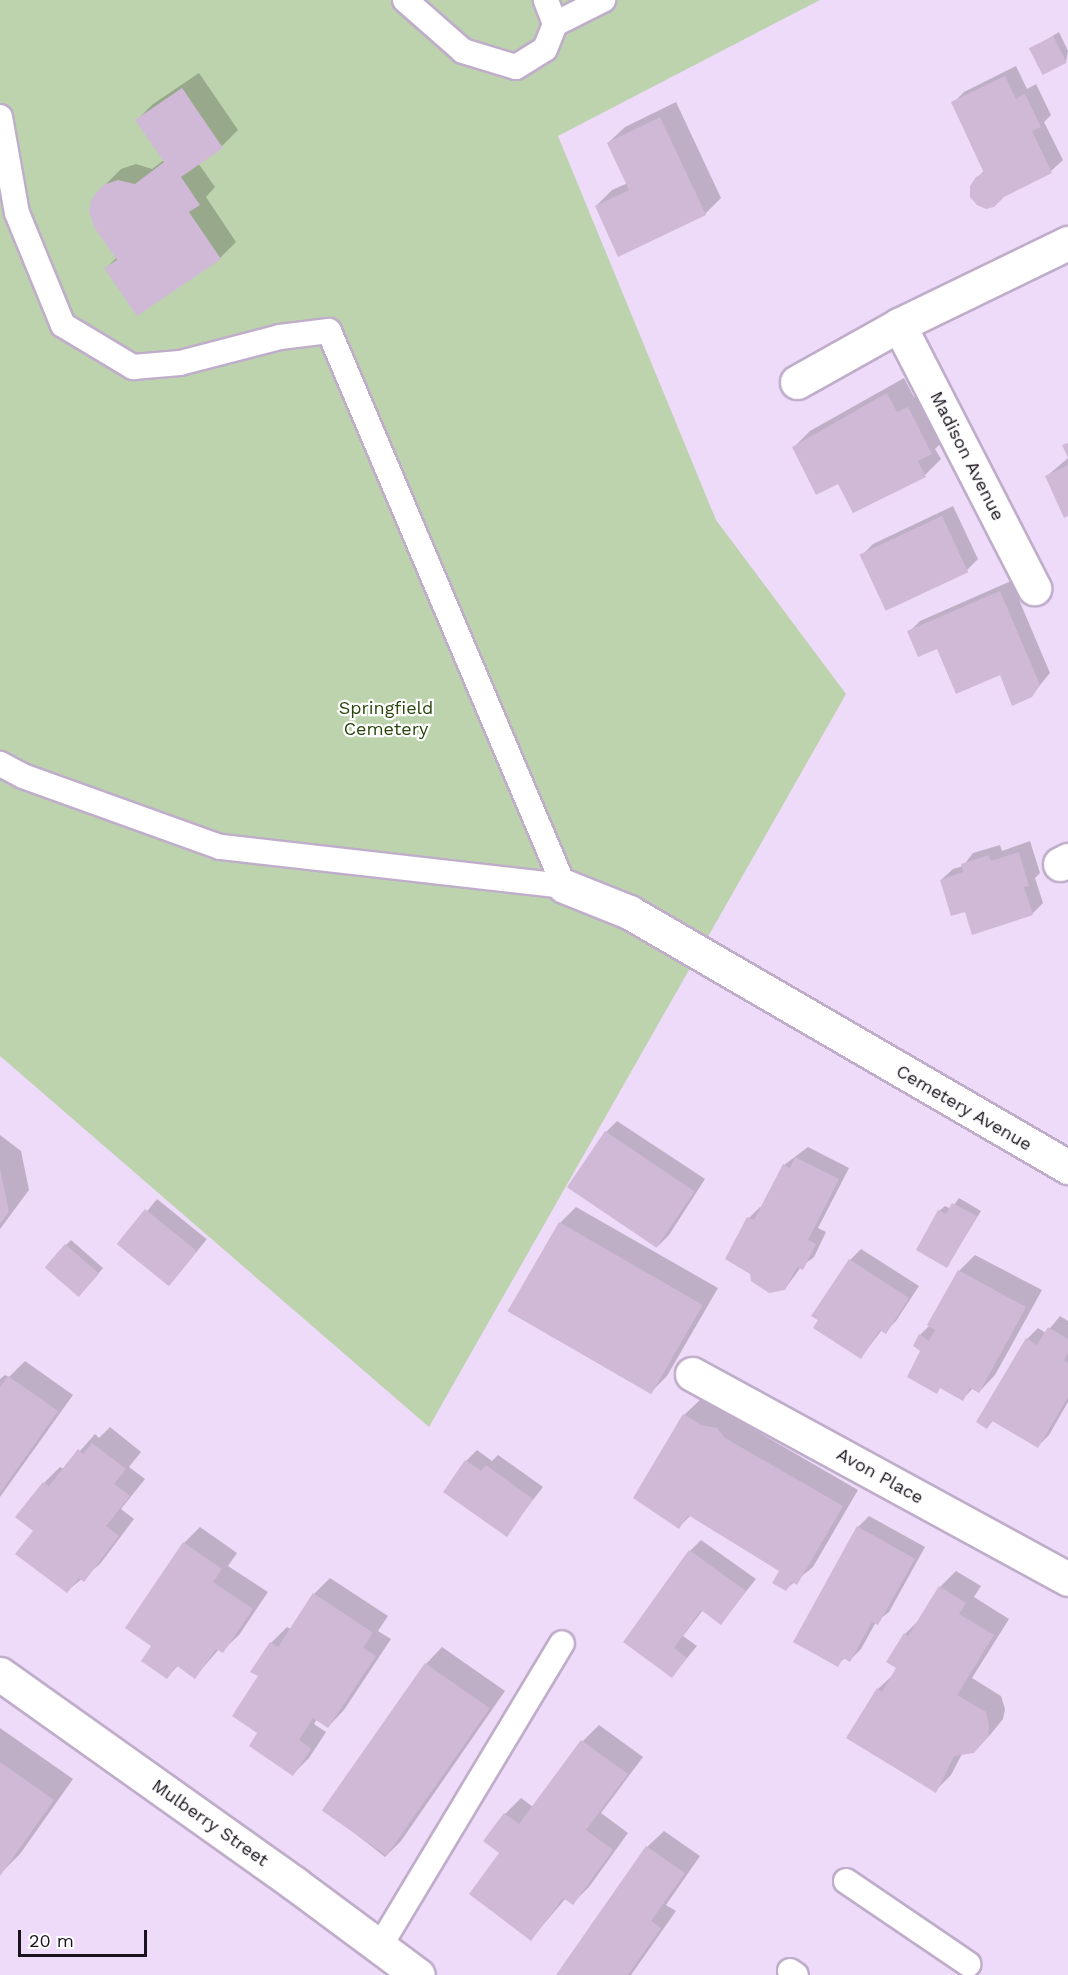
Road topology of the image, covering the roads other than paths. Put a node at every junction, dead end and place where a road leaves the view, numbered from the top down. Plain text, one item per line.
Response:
1 (405, 0) edge
2 (546, 0) edge
3 (603, 0) edge
4 (555, 24) junction
5 (0, 117) edge
6 (1068, 243) edge
7 (899, 325) junction
8 (797, 382) dead end
9 (1034, 588) dead end
10 (0, 764) edge
11 (564, 886) junction
12 (1068, 1167) edge
13 (692, 1374) dead end
14 (1068, 1578) edge
15 (562, 1643) dead end
16 (0, 1674) edge
17 (846, 1881) dead end
18 (380, 1947) junction
19 (971, 1971) edge
20 (418, 1975) edge

1 - 4 lane
2 - 4 lane
3 - 4 lane
5 - 11 lane
6 - 7 street
7 - 8 street
7 - 9 street, Madison Avenue
10 - 11 lane
11 - 12 street, Cemetery Avenue
13 - 14 street, Avon Place
15 - 18 lane
16 - 18 street, Mulberry Street
17 - 19 lane
18 - 20 street, Mulberry Street

